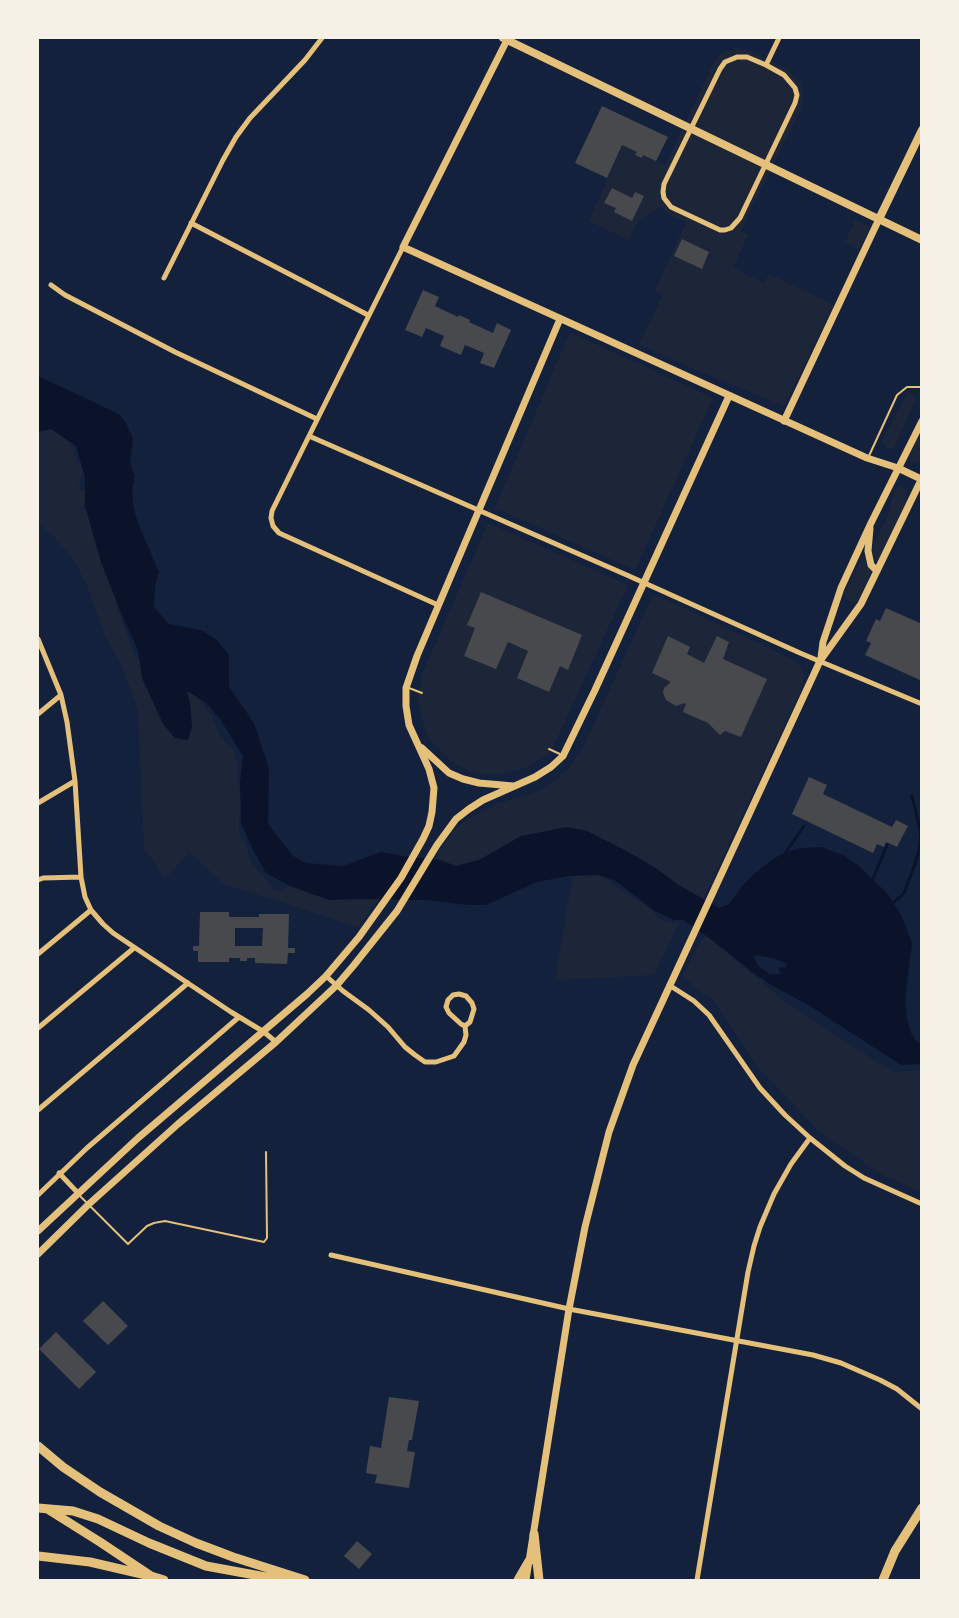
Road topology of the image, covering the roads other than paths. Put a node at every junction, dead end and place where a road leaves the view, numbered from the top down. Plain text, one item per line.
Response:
1 (322, 38) edge
2 (506, 38) edge
3 (779, 38) edge
4 (766, 64) junction
5 (690, 129) junction
6 (921, 130) edge
7 (765, 164) junction
8 (879, 219) junction
9 (191, 223) junction
10 (921, 240) edge
11 (403, 247) junction
12 (164, 278) dead end
13 (51, 285) dead end
14 (368, 315) junction
15 (560, 319) junction
16 (921, 387) edge
17 (729, 396) junction
18 (317, 419) junction
19 (784, 421) junction
20 (921, 421) edge
21 (309, 436) junction
22 (867, 458) junction
23 (898, 468) junction
24 (921, 478) edge
25 (479, 510) junction
26 (871, 523) junction
27 (877, 571) junction
28 (643, 583) junction
29 (438, 605) junction
30 (38, 639) edge
31 (820, 661) junction
32 (406, 687) junction
33 (422, 693) dead end
34 (61, 694) junction
35 (921, 704) edge
36 (38, 714) edge
37 (420, 746) junction
38 (549, 749) dead end
39 (563, 756) junction
40 (75, 781) junction
41 (514, 786) junction
42 (38, 803) edge
43 (81, 877) junction
44 (38, 880) edge
45 (91, 910) junction
46 (134, 948) junction
47 (38, 954) edge
48 (326, 975) junction
49 (188, 983) junction
50 (337, 985) junction
51 (669, 985) junction
52 (239, 1017) junction
53 (465, 1026) junction
54 (38, 1028) edge
55 (264, 1032) junction
56 (276, 1042) junction
57 (38, 1110) edge
58 (810, 1138) junction
59 (266, 1152) dead end
60 (59, 1173) junction
61 (77, 1192) junction
62 (38, 1195) edge
63 (89, 1204) junction
64 (921, 1204) edge
65 (38, 1231) edge
66 (38, 1254) edge
67 (331, 1255) dead end
68 (569, 1309) junction
69 (736, 1341) junction
70 (921, 1408) edge
71 (38, 1446) edge
72 (38, 1502) edge
73 (42, 1508) edge
74 (921, 1508) edge
75 (534, 1534) junction
76 (38, 1556) edge
77 (529, 1561) junction
78 (151, 1576) junction
79 (164, 1581) edge
80 (282, 1581) edge
81 (304, 1581) edge
82 (518, 1581) edge
83 (526, 1581) edge
84 (539, 1581) edge
85 (697, 1581) edge
86 (883, 1581) edge

1 - 9 street
2 - 5 main road
2 - 11 street
3 - 4 street
4 - 5 street
4 - 7 street
5 - 7 main road
5 - 7 street
6 - 8 main road
7 - 8 main road
8 - 10 main road
8 - 19 street
9 - 12 street
9 - 14 street
11 - 14 street
11 - 15 street
13 - 18 street
14 - 18 street
15 - 17 street
15 - 25 street
16 - 22 lane
17 - 19 street
17 - 28 street
18 - 21 street
19 - 22 street
20 - 23 street
21 - 25 street
21 - 29 street
22 - 23 street
23 - 24 street
23 - 26 street
24 - 27 street
25 - 28 street
25 - 29 street
26 - 27 street
26 - 31 street
27 - 31 street
28 - 31 street
28 - 39 street
29 - 32 street
30 - 34 street
31 - 35 street
31 - 51 street
32 - 33 lane
32 - 37 street
34 - 36 street
34 - 40 street
37 - 41 street
37 - 48 street
38 - 39 lane
39 - 41 street
40 - 42 street
40 - 43 street
41 - 50 street
43 - 44 street
43 - 45 street
45 - 46 street
45 - 47 street
46 - 49 street
46 - 54 street
48 - 50 street
48 - 55 street
49 - 52 street
49 - 57 street
50 - 53 street
50 - 56 street
51 - 58 street
51 - 68 street
52 - 55 street
52 - 60 street
53 - 53 street
55 - 56 street
55 - 61 street
56 - 63 street
58 - 64 street
58 - 69 street
59 - 63 lane
60 - 61 street
60 - 62 street
61 - 63 lane
61 - 65 street
63 - 66 street
67 - 68 street
68 - 69 street
68 - 75 street
69 - 70 street
69 - 85 street
71 - 81 highway
72 - 73 highway
73 - 78 highway
73 - 80 highway
74 - 86 highway
75 - 77 street
75 - 84 highway
76 - 78 highway
77 - 82 highway
77 - 83 street
78 - 79 highway

